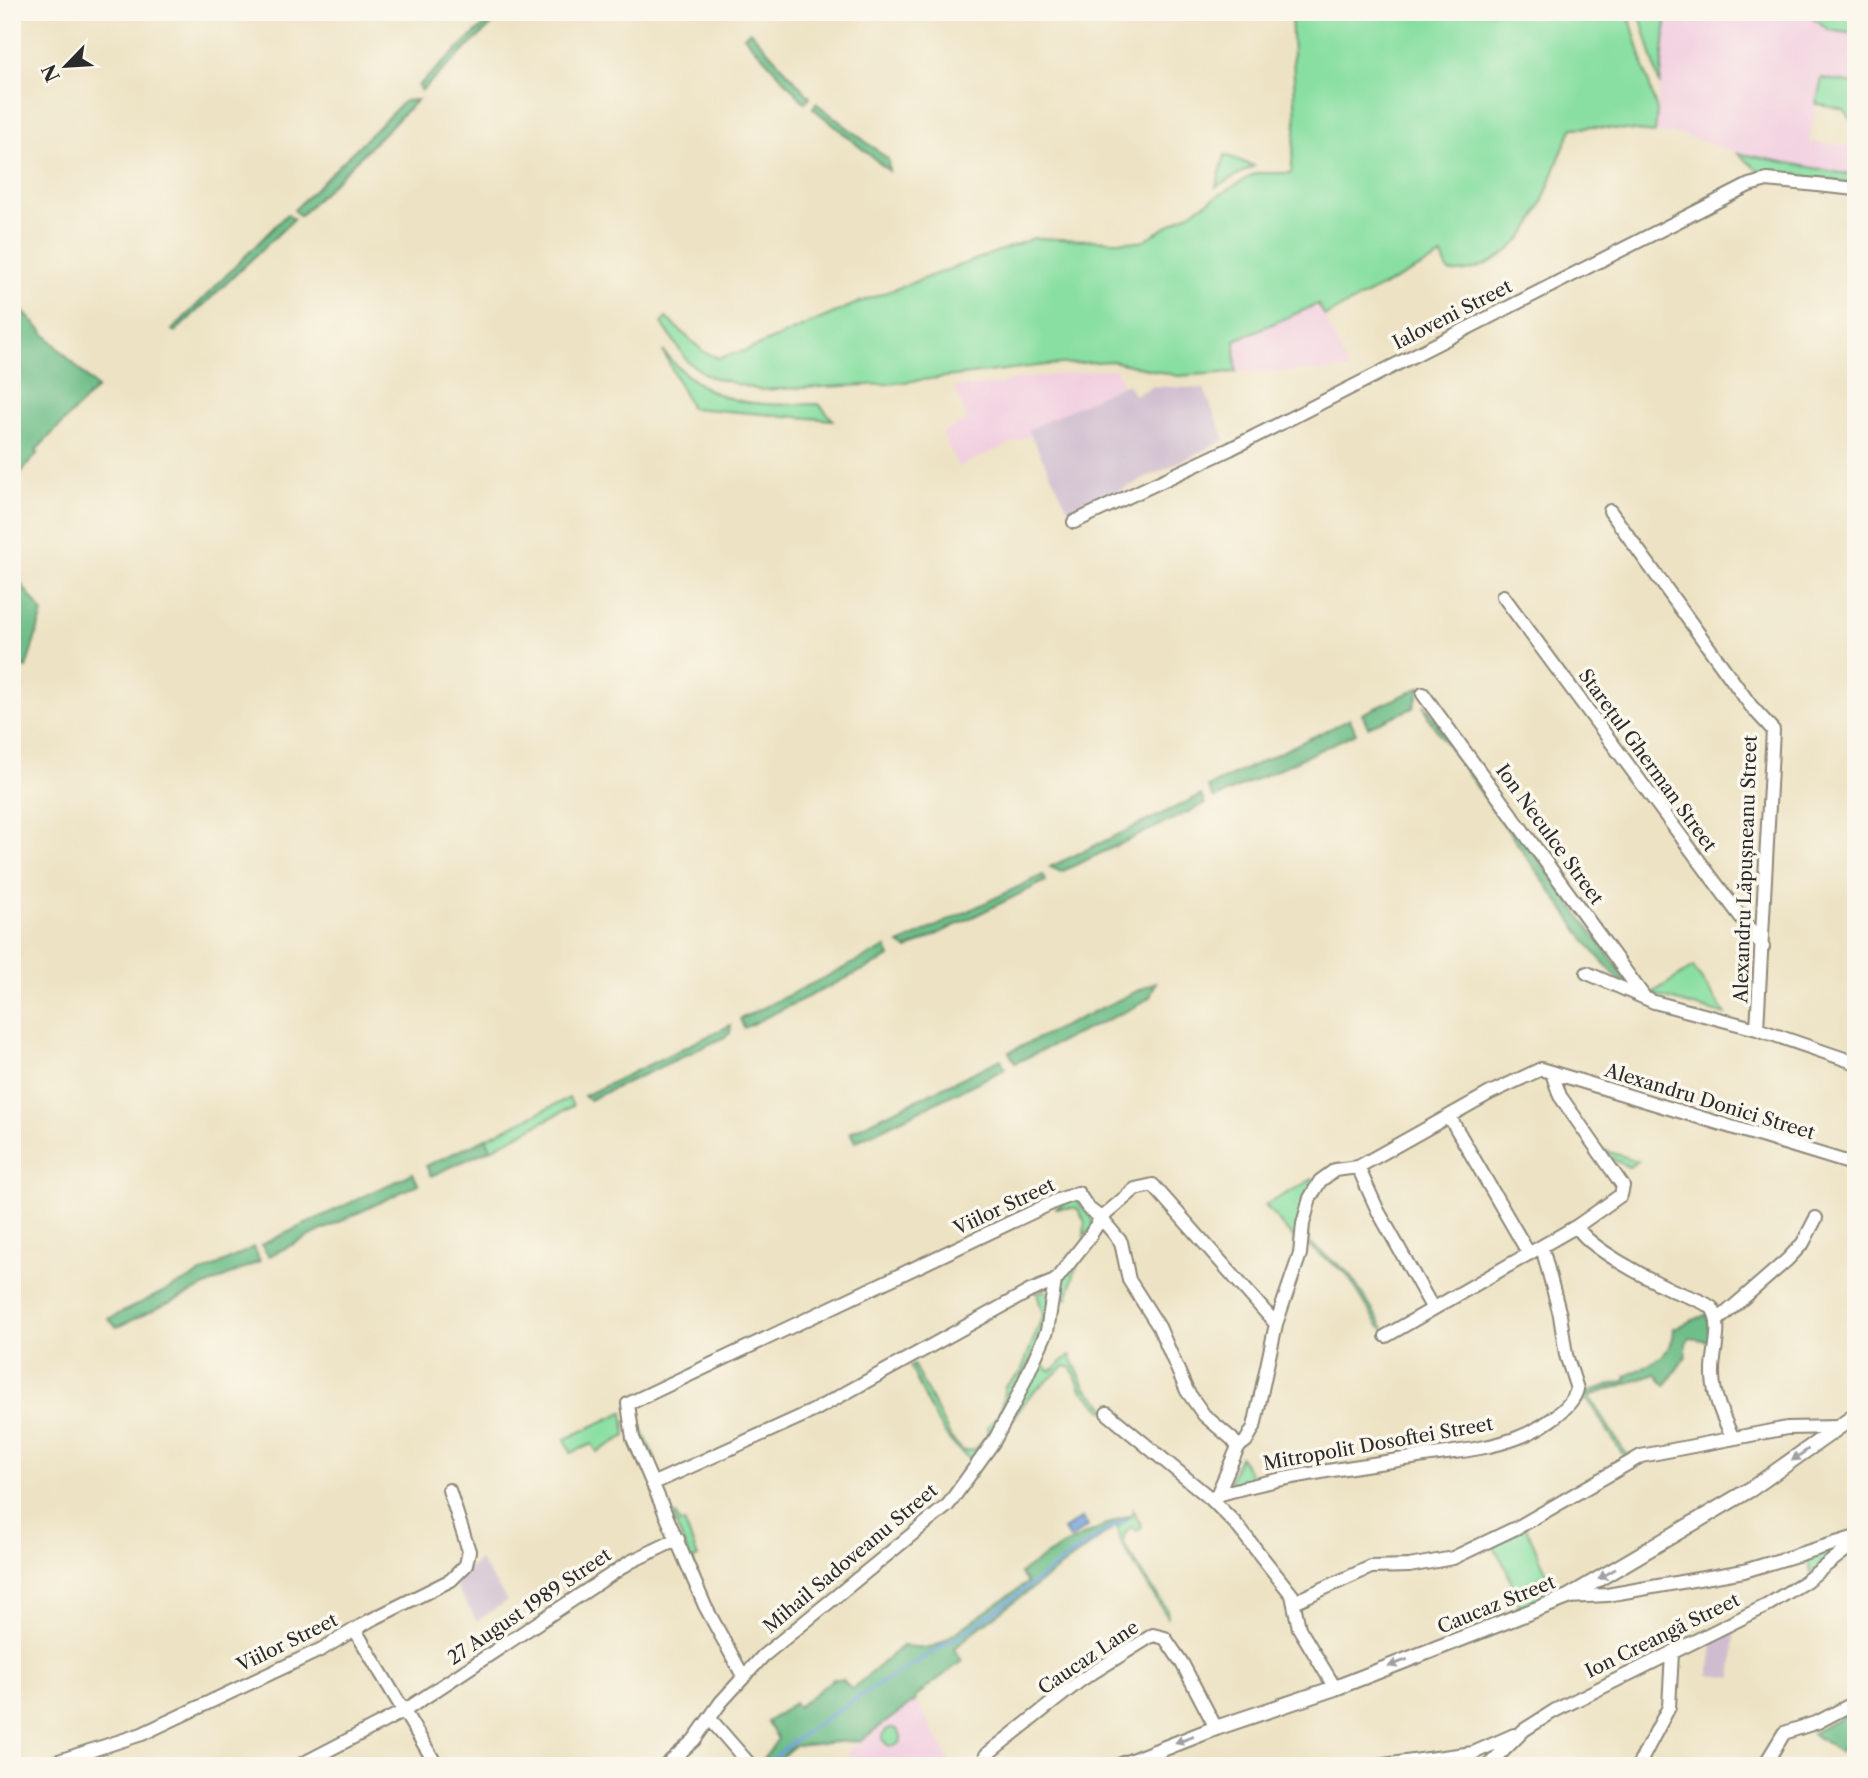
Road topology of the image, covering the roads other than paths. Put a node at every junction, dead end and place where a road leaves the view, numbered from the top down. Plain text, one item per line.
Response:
1 (1856, 189) edge
2 (1610, 511) dead end
3 (1074, 522) dead end
4 (1503, 596) dead end
5 (1423, 694) dead end
6 (1763, 947) junction
7 (1587, 974) dead end
8 (1645, 998) junction
9 (1757, 1029) junction
10 (1856, 1063) edge
11 (1552, 1073) junction
12 (1449, 1116) junction
13 (1856, 1166) edge
14 (1358, 1167) junction
15 (1101, 1218) junction
16 (1816, 1218) dead end
17 (1577, 1226) junction
18 (1542, 1247) junction
19 (1530, 1254) junction
20 (1055, 1281) junction
21 (1433, 1309) junction
22 (1718, 1320) junction
23 (1276, 1324) junction
24 (1386, 1336) dead end
25 (1107, 1413) dead end
26 (1856, 1415) edge
27 (1839, 1427) junction
28 (1733, 1437) junction
29 (1238, 1447) junction
30 (654, 1483) junction
31 (449, 1490) dead end
32 (1214, 1497) junction
33 (678, 1539) junction
34 (1856, 1539) edge
35 (1568, 1597) junction
36 (1294, 1602) junction
37 (355, 1630) junction
38 (1672, 1653) junction
39 (743, 1676) junction
40 (1335, 1688) junction
41 (1856, 1702) edge
42 (404, 1711) junction
43 (711, 1720) junction
44 (1216, 1728) junction
45 (1524, 1730) junction
46 (986, 1755) dead end
47 (751, 1765) edge
48 (43, 1766) edge
49 (298, 1766) edge
50 (437, 1766) edge
51 (665, 1766) edge
52 (1119, 1766) edge
53 (1376, 1766) edge
54 (1488, 1766) edge
55 (1638, 1766) edge
56 (1764, 1766) edge

1 - 3 street, Ialoveni Street
2 - 6 street, Alexandru Lăpușneanu Street
4 - 6 street, Starețul Gherman Street
5 - 8 street, Ion Neculce Street
6 - 9 street, Alexandru Lăpușneanu Street
7 - 8 street
8 - 9 street
9 - 10 street
11 - 12 street, Alexandru Donici Street
11 - 13 street, Alexandru Donici Street
11 - 17 street
12 - 14 street, Alexandru Donici Street
12 - 19 street
14 - 21 street
14 - 23 street, Alexandru Donici Street
15 - 20 street
15 - 23 street
15 - 29 street, Mitropolit Dosoftei Street
15 - 30 street, Viilor Street
16 - 22 street
17 - 18 street
17 - 22 street
18 - 19 street
18 - 32 street, Mitropolit Dosoftei Street
19 - 21 street
20 - 30 street
20 - 39 street, Mihail Sadoveanu Street
21 - 24 street
22 - 28 street
23 - 29 street, Mitropolit Dosoftei Street
25 - 32 street
26 - 27 street, Caucaz Street
27 - 28 street
27 -> 35 street, Caucaz Street
28 - 36 street
29 - 32 street, Mitropolit Dosoftei Street
30 - 33 street
31 - 37 street, Viilor Street
32 - 36 street
33 - 39 street
33 - 42 street, 27 August 1989 Street
34 - 35 street
34 - 38 street, Ion Creangă Street
35 -> 40 street, Caucaz Street
36 - 40 street
37 - 42 street
37 - 48 street, Viilor Street
38 - 45 street, Ion Creangă Street
38 - 55 street
39 - 43 street, Mihail Sadoveanu Street
40 - 44 street, Caucaz Street
41 - 56 street
42 - 49 street, 27 August 1989 Street
42 - 50 street
43 - 47 street
43 - 51 street, Mihail Sadoveanu Street
44 - 46 street, Caucaz Lane
44 -> 52 street, Caucaz Street
45 - 53 street
45 - 54 street, Ion Creangă Street

